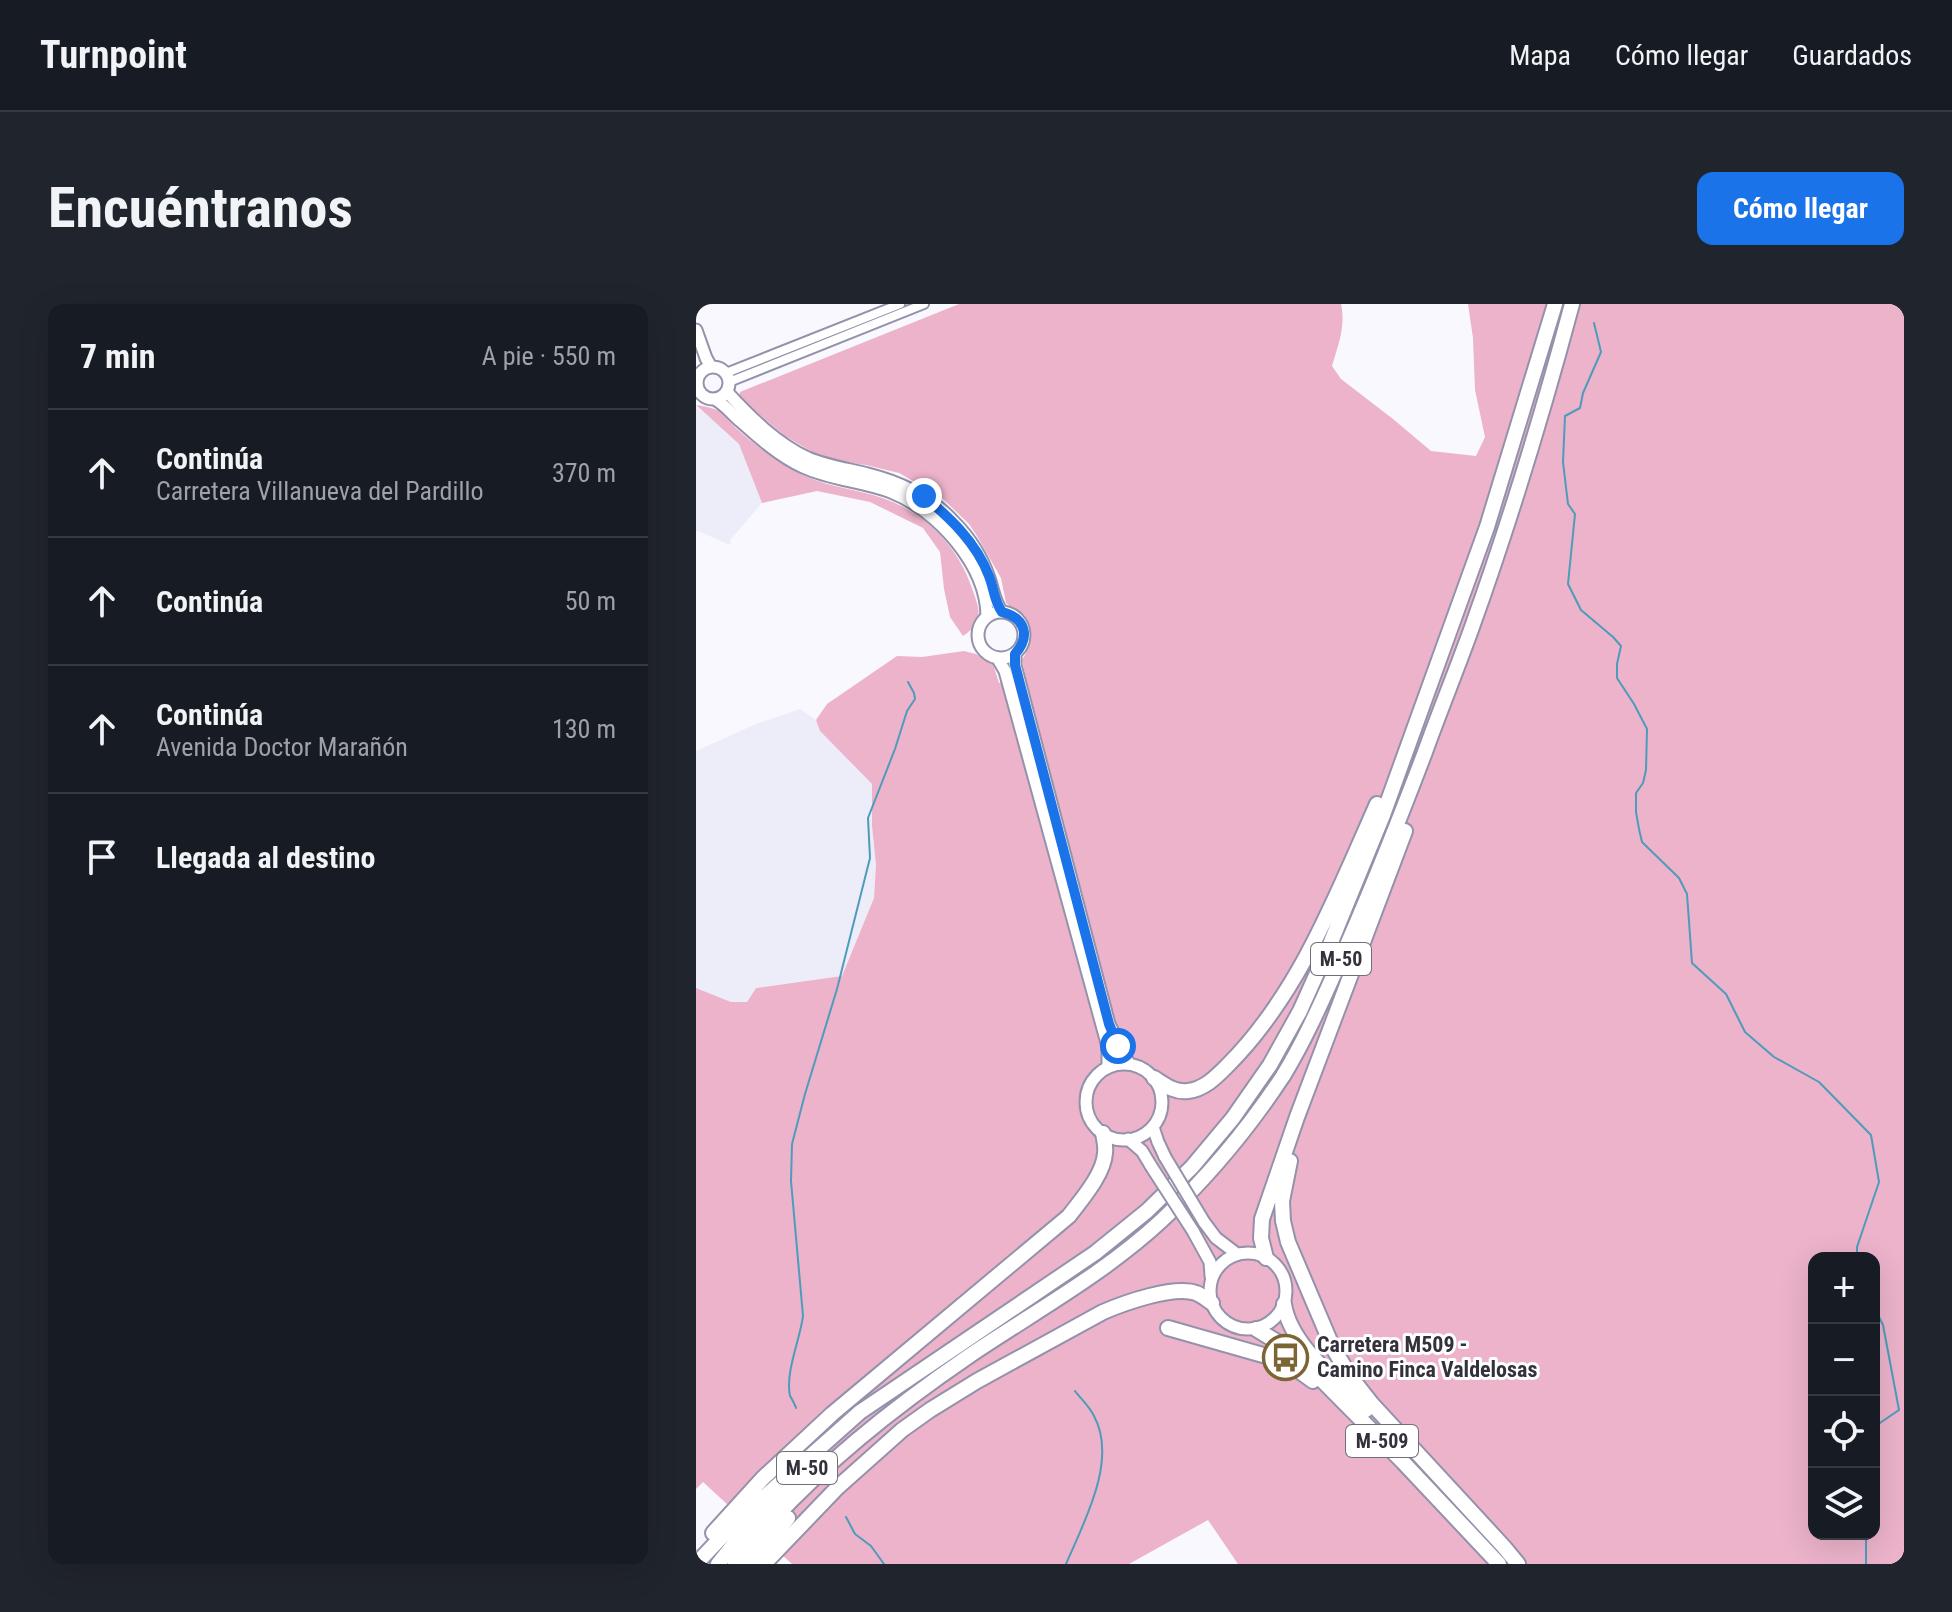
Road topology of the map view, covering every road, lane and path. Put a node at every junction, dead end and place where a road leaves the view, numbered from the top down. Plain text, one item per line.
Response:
1 (900, 304) edge
2 (924, 304) edge
3 (1555, 304) edge
4 (1572, 304) edge
5 (696, 330) edge
6 (711, 367) junction
7 (697, 371) edge
8 (728, 382) junction
9 (716, 400) junction
10 (1002, 612) junction
11 (987, 617) junction
12 (1472, 626) junction
13 (1449, 634) junction
14 (1015, 654) junction
15 (998, 659) junction
16 (1129, 1064) junction
17 (1108, 1067) junction
18 (1154, 1078) junction
19 (1297, 1117) junction
20 (1153, 1127) junction
21 (1103, 1133) junction
22 (1128, 1139) junction
23 (1237, 1254) junction
24 (1266, 1258) junction
25 (1211, 1276) junction
26 (1212, 1303) junction
27 (1284, 1304) junction
28 (1168, 1328) dead end
29 (1256, 1329) junction
30 (905, 1382) junction
31 (857, 1441) junction
32 (1385, 1443) junction
33 (696, 1553) edge
34 (696, 1564) edge
35 (718, 1564) edge
36 (735, 1564) edge
37 (750, 1564) edge
38 (764, 1564) edge
39 (1499, 1564) edge
40 (1515, 1564) edge

1 - 8 street
2 - 8 street
3 - 13 highway, M-50
4 - 12 highway, M-50
5 - 6 street
6 - 7 street
6 - 8 street
7 - 9 street
8 - 9 street
8 - 10 street
9 - 11 street
10 - 11 street
10 - 14 street
11 - 15 street
12 - 19 highway
12 - 31 highway, M-50
13 - 18 highway
13 - 30 highway, M-50
14 - 15 street
14 - 16 street
15 - 17 street
16 - 17 street
16 - 18 street
17 - 21 street
18 - 20 street
19 - 24 highway
19 - 40 highway
20 - 22 street
20 - 23 street, bridge
21 - 22 street
21 - 33 highway
22 - 25 street, bridge
23 - 24 street
23 - 25 street
24 - 27 street, M-509
25 - 26 street
26 - 29 street, M-509
26 - 38 highway
27 - 29 street
27 - 40 highway, M-509
28 - 32 highway
29 - 32 highway, M-509
30 - 34 highway
30 - 35 highway, M-50
31 - 36 highway, M-50
31 - 37 highway
32 - 39 highway, M-509

